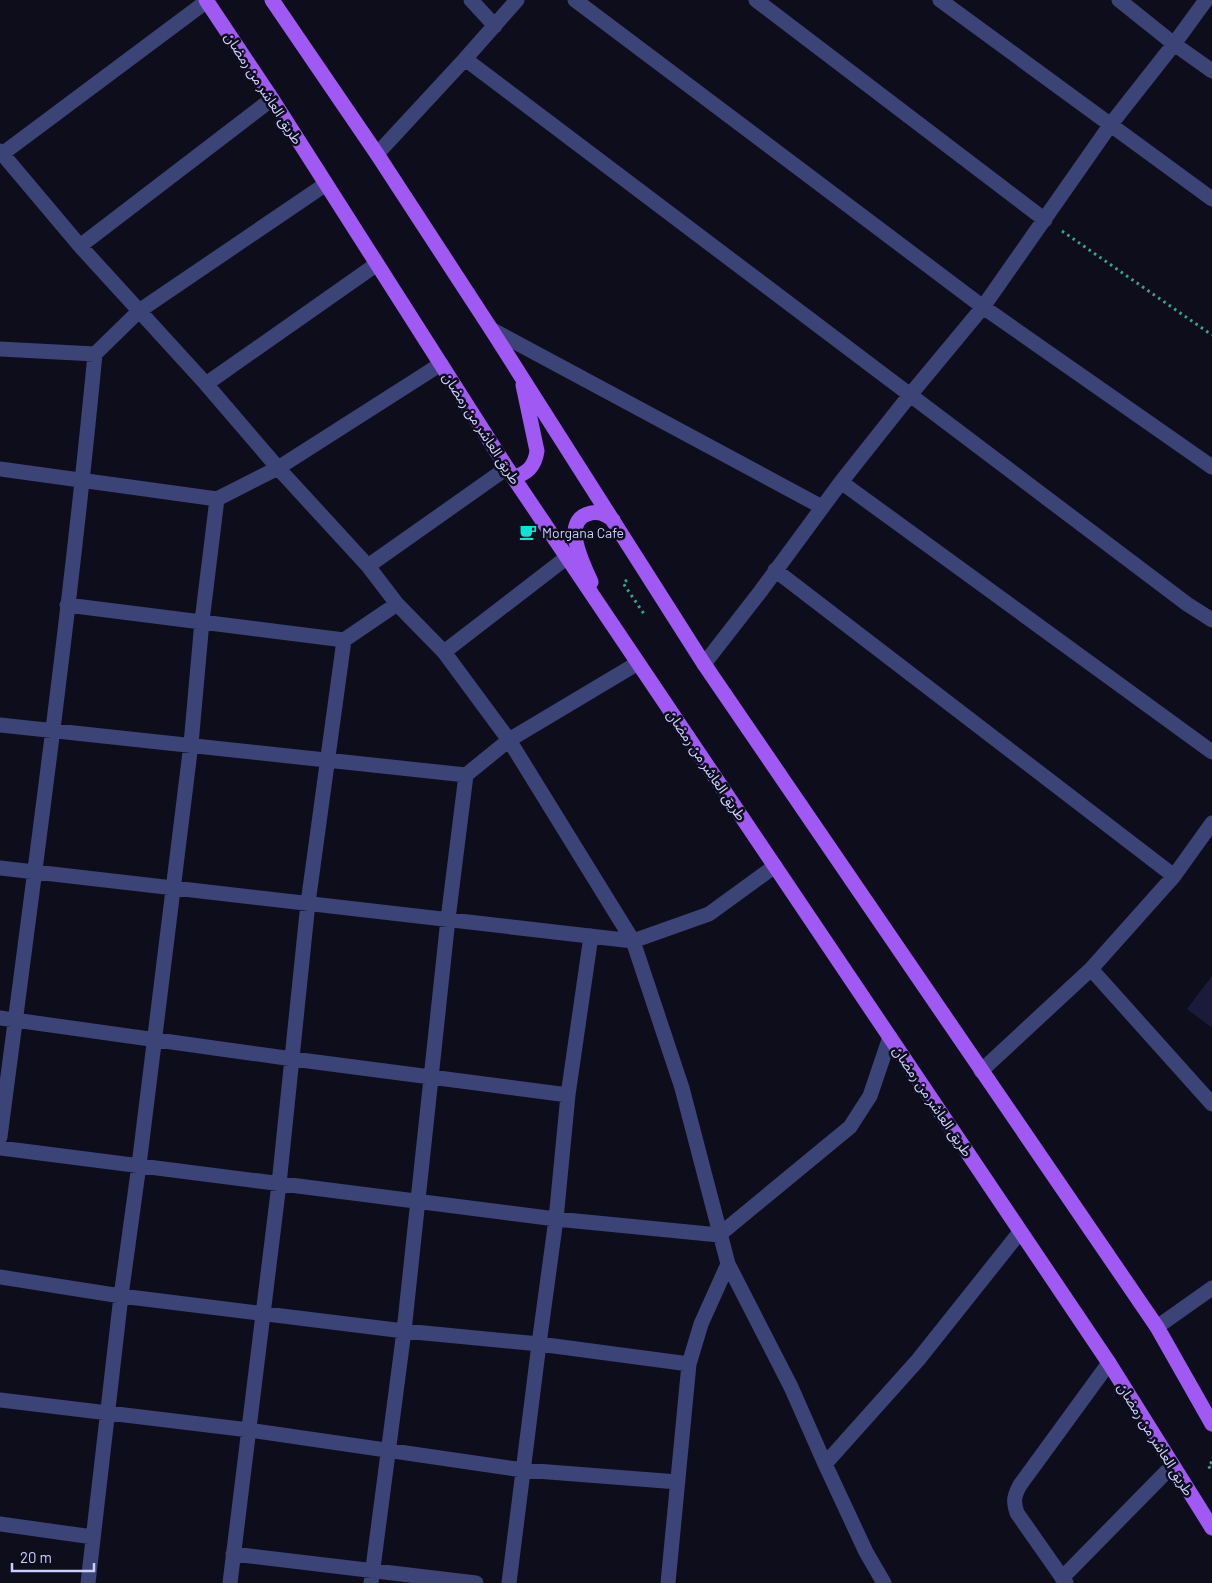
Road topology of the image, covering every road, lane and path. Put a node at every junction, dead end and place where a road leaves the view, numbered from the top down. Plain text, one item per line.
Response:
1 (272, 0) edge
2 (471, 0) edge
3 (517, 0) edge
4 (575, 0) edge
5 (756, 0) edge
6 (940, 0) edge
7 (1119, 0) edge
8 (1206, 0) edge
9 (207, 1) edge
10 (495, 26) junction
11 (1174, 44) junction
12 (465, 59) junction
13 (1212, 71) edge
14 (272, 99) junction
15 (1110, 124) junction
16 (1, 153) edge
17 (377, 154) junction
18 (326, 184) junction
19 (1212, 198) edge
20 (1045, 220) junction
21 (80, 246) junction
22 (377, 264) junction
23 (983, 307) junction
24 (139, 311) junction
25 (491, 329) junction
26 (1212, 335) edge
27 (0, 349) edge
28 (95, 354) junction
29 (441, 364) junction
30 (521, 375) junction
31 (206, 384) junction
32 (910, 394) junction
33 (1212, 467) edge
34 (278, 468) junction
35 (0, 469) edge
36 (510, 472) junction
37 (83, 479) junction
38 (841, 482) junction
39 (217, 499) junction
40 (822, 508) junction
41 (617, 526) junction
42 (566, 558) junction
43 (368, 566) junction
44 (644, 569) junction
45 (775, 570) junction
46 (397, 604) junction
47 (67, 605) junction
48 (600, 605) junction
49 (645, 615) dead end
50 (1212, 620) edge
51 (202, 621) junction
52 (344, 640) junction
53 (444, 652) junction
54 (638, 663) junction
55 (704, 664) junction
56 (0, 725) edge
57 (53, 731) junction
58 (508, 740) junction
59 (191, 744) junction
60 (1212, 752) edge
61 (328, 760) junction
62 (466, 775) junction
63 (1212, 823) edge
64 (775, 866) junction
65 (0, 868) edge
66 (34, 872) junction
67 (1174, 876) junction
68 (173, 888) junction
69 (308, 903) junction
70 (448, 919) junction
71 (591, 936) junction
72 (633, 941) junction
73 (1091, 969) junction
74 (0, 1018) edge
75 (16, 1020) junction
76 (890, 1037) junction
77 (154, 1039) junction
78 (293, 1059) junction
79 (981, 1071) junction
80 (432, 1076) junction
81 (568, 1095) junction
82 (1212, 1104) edge
83 (0, 1137) edge
84 (0, 1148) edge
85 (139, 1165) junction
86 (280, 1184) junction
87 (418, 1200) junction
88 (556, 1218) junction
89 (1020, 1232) junction
90 (720, 1235) junction
91 (728, 1264) junction
92 (0, 1277) edge
93 (1212, 1288) edge
94 (121, 1296) junction
95 (264, 1313) junction
96 (1157, 1327) junction
97 (404, 1331) junction
98 (538, 1344) junction
99 (1109, 1363) junction
100 (689, 1364) junction
101 (0, 1400) edge
102 (108, 1413) junction
103 (1212, 1424) edge
104 (249, 1430) junction
105 (389, 1450) junction
106 (1212, 1462) edge
107 (825, 1464) junction
108 (1173, 1465) junction
109 (523, 1470) junction
110 (1212, 1472) edge
111 (678, 1482) junction
112 (0, 1524) edge
113 (1212, 1528) edge
114 (93, 1537) junction
115 (233, 1554) junction
116 (371, 1577) edge
117 (1064, 1581) edge
118 (88, 1583) edge
119 (230, 1583) edge
120 (476, 1583) edge
121 (509, 1583) edge
122 (668, 1583) edge
123 (884, 1583) edge

1 - 17 main road
2 - 10 street
3 - 10 street
4 - 23 street
5 - 20 street
6 - 15 street
7 - 11 street
8 - 11 street
9 - 14 main road, طريق العاشر من رمضان
9 - 16 street
10 - 12 street
11 - 13 street
11 - 15 street
12 - 17 street
12 - 32 street
14 - 18 main road, طريق العاشر من رمضان
14 - 21 street
15 - 19 street
15 - 20 street
16 - 21 street
17 - 25 main road
18 - 22 main road, طريق العاشر من رمضان
18 - 24 street
20 - 23 street
20 - 26 path
21 - 24 street
22 - 29 main road, طريق العاشر من رمضان
22 - 31 street
23 - 32 street
23 - 33 street
24 - 28 street
24 - 31 street
25 - 30 main road
25 - 40 street
27 - 28 street
28 - 37 street
29 - 34 street
29 - 36 main road, طريق العاشر من رمضان
30 - 36 main road
30 - 41 main road
31 - 34 street
32 - 38 street
32 - 50 street
34 - 39 street
34 - 43 street
35 - 37 street
36 - 42 main road, طريق العاشر من رمضان
36 - 43 street
37 - 39 street
37 - 47 street
38 - 40 street
38 - 60 street
39 - 51 street
40 - 45 street
41 - 44 main road
41 - 48 main road
42 - 48 main road, طريق العاشر من رمضان
42 - 53 street
43 - 46 street
44 - 49 path
44 - 55 main road
45 - 55 street
45 - 67 street
46 - 52 street
46 - 53 street
47 - 51 street
47 - 57 street
48 - 54 main road, طريق العاشر من رمضان
51 - 52 street
51 - 59 street
52 - 61 street
53 - 58 street
54 - 58 street
54 - 64 main road, طريق العاشر من رمضان
55 - 79 main road
56 - 57 street
57 - 59 street
57 - 66 street
58 - 62 street
58 - 72 street
59 - 61 street
59 - 68 street
61 - 62 street
61 - 69 street
62 - 70 street
63 - 67 street
64 - 72 street
64 - 76 main road, طريق العاشر من رمضان
65 - 66 street
66 - 68 street
66 - 75 street
67 - 73 street
68 - 69 street
68 - 77 street
69 - 70 street
69 - 78 street
70 - 71 street
70 - 80 street
71 - 72 street
71 - 81 street
72 - 90 street
73 - 79 street
73 - 82 street
74 - 75 street
75 - 77 street
75 - 83 street
76 - 89 main road, طريق العاشر من رمضان
76 - 90 street
77 - 78 street
77 - 85 street
78 - 80 street
78 - 86 street
79 - 96 main road
80 - 81 street
80 - 87 street
81 - 88 street
84 - 85 street
85 - 86 street
85 - 94 street
86 - 87 street
86 - 95 street
87 - 88 street
87 - 97 street
88 - 90 street
88 - 98 street
89 - 99 main road, طريق العاشر من رمضان
89 - 107 street
90 - 91 street
91 - 100 street
91 - 107 street
92 - 94 street
93 - 96 street
94 - 95 street
94 - 102 street
95 - 97 street
95 - 104 street
96 - 103 main road
97 - 98 street
97 - 105 street
98 - 100 street
98 - 109 street
99 - 108 main road, طريق العاشر من رمضان
99 - 117 street
100 - 111 street
101 - 102 street
102 - 104 street
102 - 114 street
104 - 105 street
104 - 115 street
105 - 109 street
105 - 116 street
106 - 110 path
107 - 123 street
108 - 113 main road, طريق العاشر من رمضان
108 - 117 street
109 - 111 street
109 - 121 street
111 - 122 street
112 - 114 street
114 - 118 street
115 - 116 street
115 - 119 street
116 - 120 street

